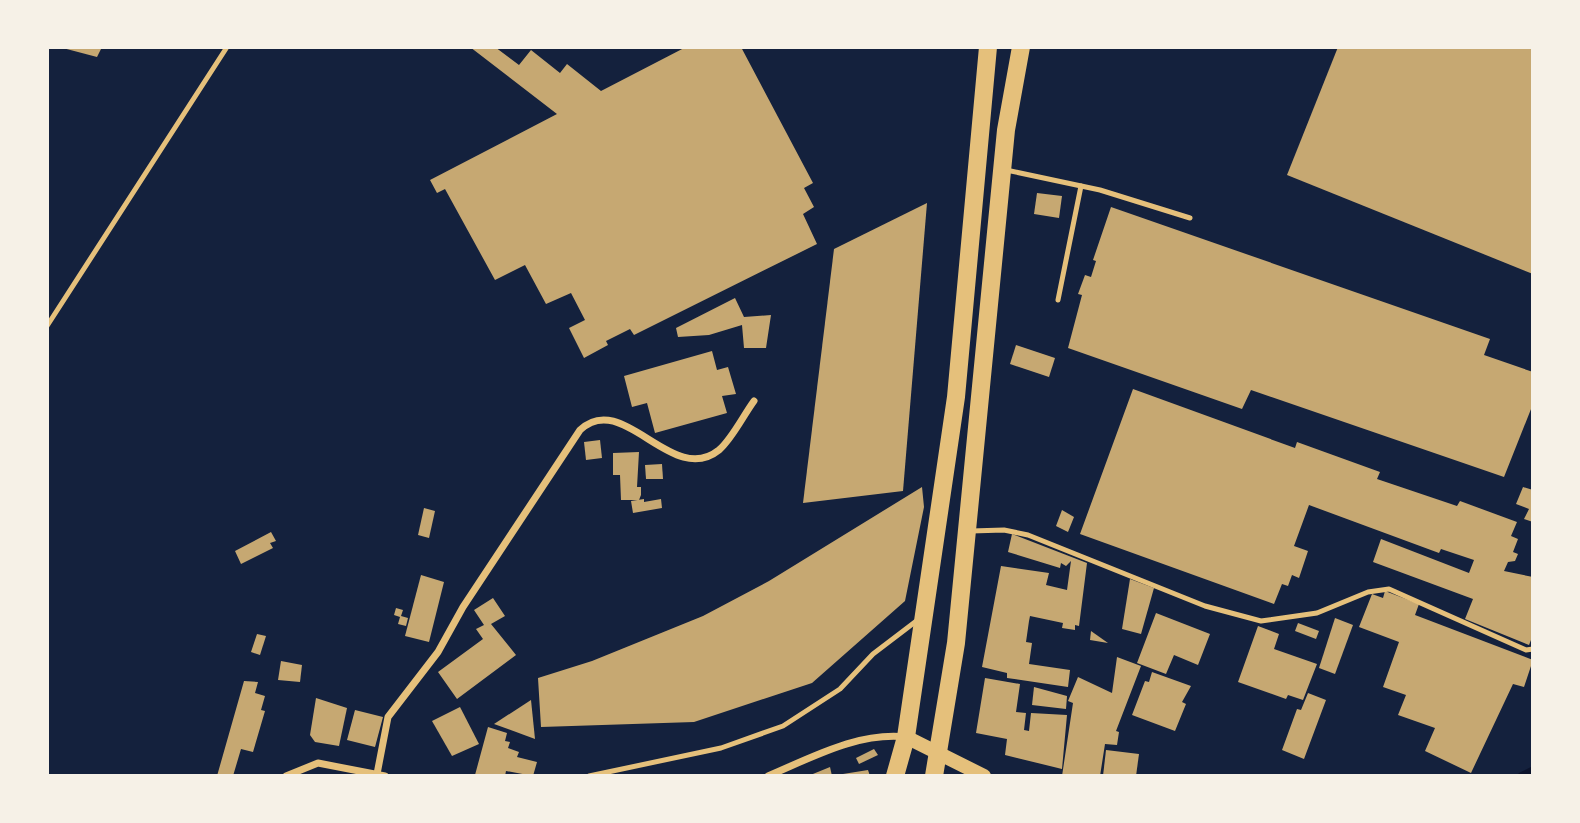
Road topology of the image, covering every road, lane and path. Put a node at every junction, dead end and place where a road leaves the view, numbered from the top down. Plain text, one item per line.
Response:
1 (227, 47) edge
2 (988, 47) edge
3 (1021, 47) edge
4 (1003, 169) junction
5 (1081, 186) junction
6 (1190, 218) dead end
7 (1058, 300) dead end
8 (47, 326) edge
9 (754, 401) dead end
10 (968, 531) junction
11 (924, 616) junction
12 (1533, 649) edge
13 (906, 737) junction
14 (940, 754) junction
15 (381, 775) edge
16 (286, 776) edge
17 (589, 776) edge
18 (768, 776) edge
19 (895, 776) edge
20 (934, 776) edge
21 (984, 776) edge

1 - 8 lane
2 - 11 main road
3 - 4 main road
4 - 5 lane
4 - 10 main road
5 - 6 lane
5 - 7 lane
9 - 15 street
10 - 12 lane
10 - 14 main road
11 - 13 main road
11 - 17 lane
13 - 14 main road
13 - 18 street
13 - 19 main road
14 - 20 main road
14 - 21 main road
15 - 16 street

